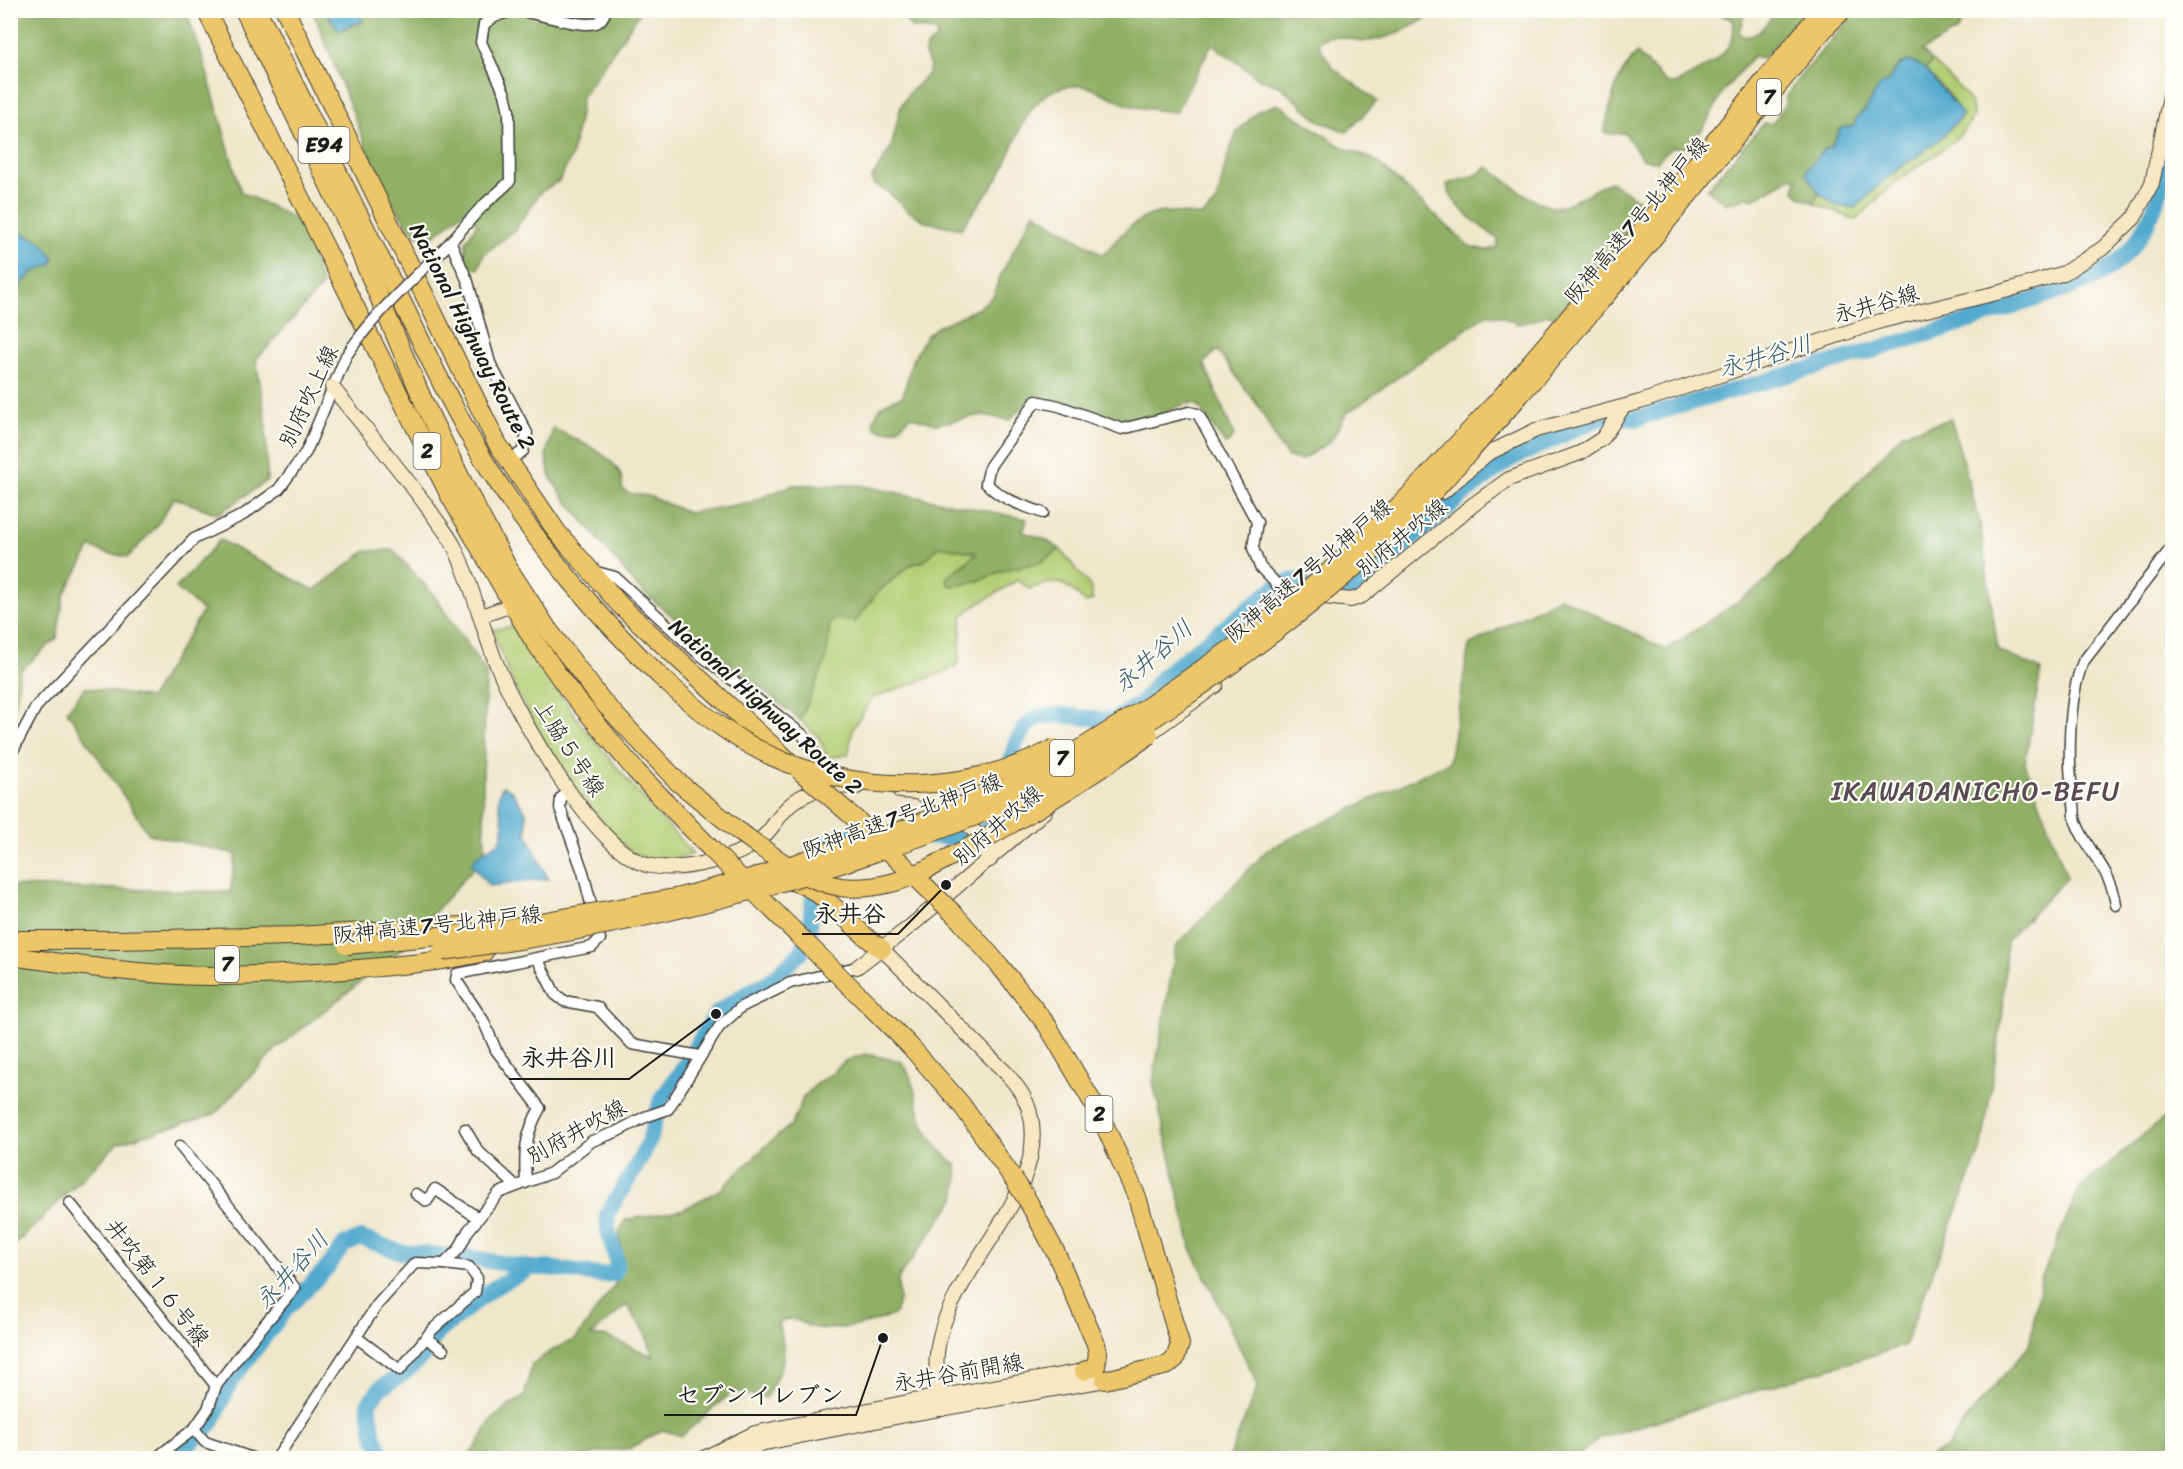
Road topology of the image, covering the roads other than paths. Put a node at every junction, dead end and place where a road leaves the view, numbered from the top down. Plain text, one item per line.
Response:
1 (206, 10) edge
2 (244, 10) edge
3 (258, 10) edge
4 (285, 10) edge
5 (606, 10) edge
6 (1843, 10) edge
7 (1820, 20) edge
8 (2172, 87) edge
9 (2169, 131) edge
10 (451, 243) junction
11 (332, 387) junction
12 (1623, 406) junction
13 (509, 461) junction
14 (1043, 513) dead end
15 (2172, 547) edge
16 (590, 570) junction
17 (1325, 597) junction
18 (512, 605) junction
19 (1306, 613) junction
20 (481, 616) junction
21 (1238, 652) junction
22 (10, 756) edge
23 (825, 789) junction
24 (568, 792) junction
25 (990, 860) junction
26 (2115, 905) dead end
27 (593, 912) dead end
28 (596, 924) dead end
29 (15, 948) edge
30 (882, 949) junction
31 (537, 958) junction
32 (857, 967) joint
33 (695, 1055) junction
34 (465, 1129) dead end
35 (180, 1146) dead end
36 (521, 1184) junction
37 (416, 1194) dead end
38 (70, 1203) dead end
39 (478, 1218) junction
40 (444, 1264) junction
41 (356, 1337) junction
42 (1098, 1353) junction
43 (1084, 1371) joint
44 (1114, 1378) junction
45 (216, 1386) junction
46 (941, 1402) junction
47 (195, 1430) junction
48 (156, 1458) edge
49 (252, 1458) edge
50 (277, 1458) edge
51 (704, 1458) edge
52 (734, 1458) edge

1 - 18 highway, 2
2 - 21 highway, E94, bridge
3 - 21 highway, E94, bridge
4 - 13 highway, National Highway Route 2 / 2
5 - 10 street, 別府吹上線
6 - 7 highway, 7
7 - 21 highway, 阪神高速7号北神戸線 / 7, bridge
8 - 9 street, 永井谷線
9 - 12 street, 永井谷線
10 - 11 street, 別府吹上線, bridge
10 - 13 street
11 - 20 street, 上脇５号線
11 - 22 street, 別府吹上線
12 - 17 street, 永井谷線
12 - 17 street, 別府井吹線
13 - 16 highway, National Highway Route 2 / 2
14 - 19 street
15 - 26 street
16 - 23 street
16 - 44 highway, National Highway Route 2 / 2, bridge
17 - 19 street, 別府井吹線
18 - 20 street
18 - 42 highway, 2, bridge
19 - 25 street, 別府井吹線
20 - 24 street, 上脇５号線
21 - 29 highway, 阪神高速7号北神戸線 / 7, bridge
21 - 29 highway, 阪神高速7号北神戸線 / 7, bridge
23 - 24 street, 上脇５号線
23 - 25 street, 上脇５号線, bridge
24 - 27 street
25 - 30 street, 別府井吹線
28 - 31 street
29 - 30 highway
29 - 30 highway
30 - 32 street, 別府井吹線
30 - 46 street
31 - 33 street
31 - 36 street
32 - 33 street, 別府井吹線
33 - 36 street, 別府井吹線
34 - 36 street
35 - 45 street, 井吹第１６号線
36 - 39 street, 別府井吹線
37 - 39 street
38 - 45 street, 井吹第１６号線
39 - 40 street, 別府井吹線
40 - 41 street
40 - 41 street
41 - 50 street
42 - 43 highway
42 - 44 highway, 2
43 - 46 street, 永井谷前開線
44 - 46 street, 永井谷前開線
45 - 47 street, 井吹第１６号線
46 - 51 street, 永井谷前開線
46 - 52 street, 永井谷前開線
47 - 48 street, 井吹第１６号線
47 - 49 street

